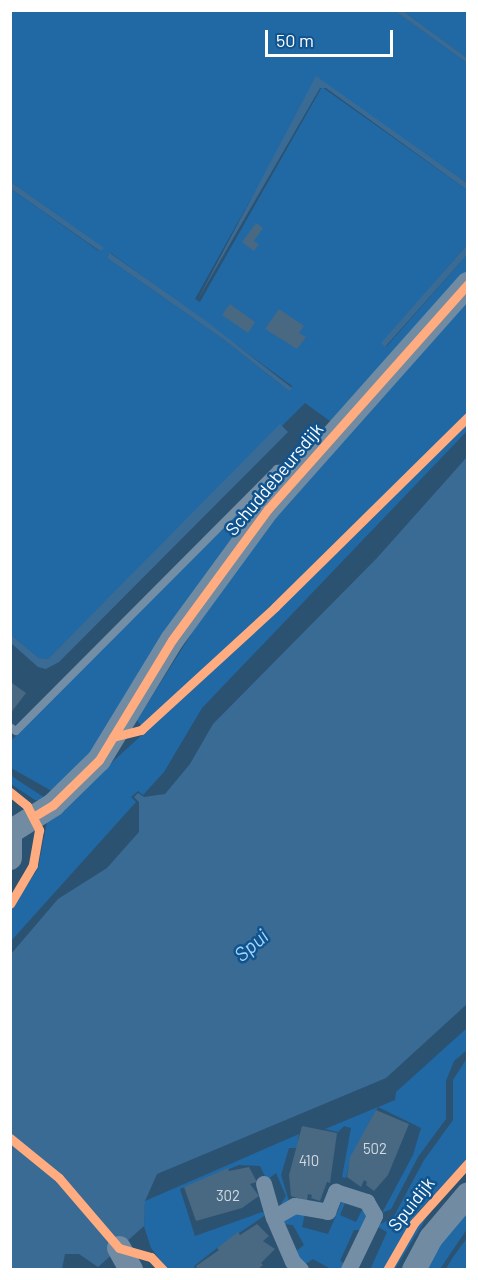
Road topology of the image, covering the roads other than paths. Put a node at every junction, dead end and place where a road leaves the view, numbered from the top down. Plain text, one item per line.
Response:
1 (468, 284) edge
2 (304, 467) junction
3 (10, 727) edge
4 (10, 832) edge
5 (10, 858) edge
6 (264, 1184) dead end
7 (468, 1194) edge
8 (274, 1218) junction
9 (118, 1248) dead end
10 (131, 1269) edge
11 (301, 1269) edge
12 (349, 1269) edge
13 (414, 1269) edge

1 - 2 street, Schuddebeursdijk
2 - 3 lane, Schuddebeursdijk
2 - 4 street, Schuddebeursdijk
4 - 5 street
6 - 8 street
7 - 13 street, Spuidijk
8 - 11 street
8 - 12 street
9 - 10 street

